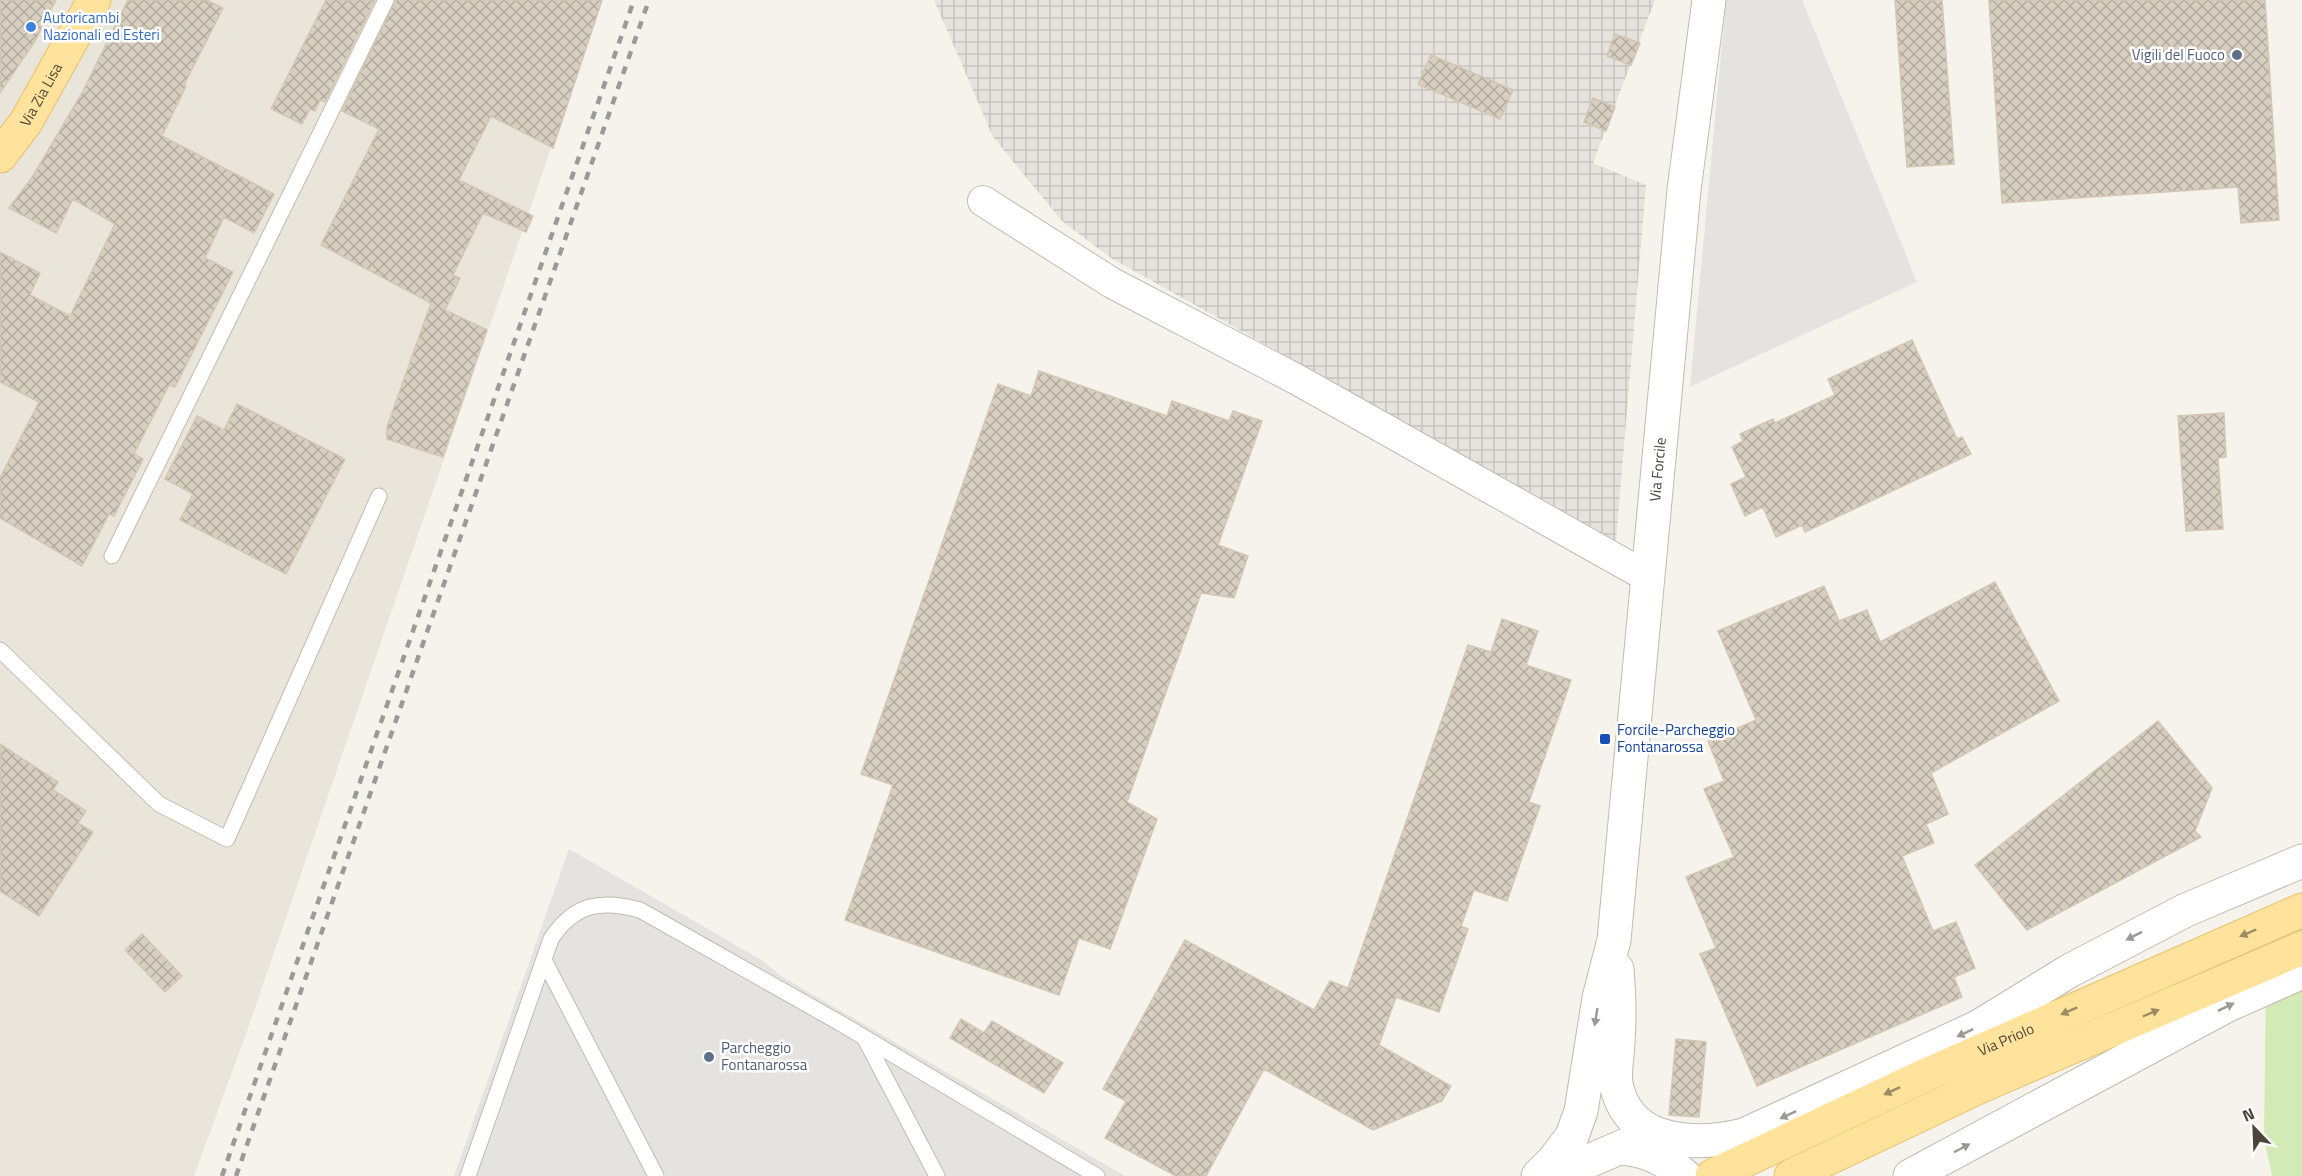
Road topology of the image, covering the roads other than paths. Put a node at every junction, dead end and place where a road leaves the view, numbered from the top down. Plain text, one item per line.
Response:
1 (94, 0) edge
2 (386, 0) edge
3 (1709, 0) edge
4 (0, 156) edge
5 (984, 201) dead end
6 (380, 496) dead end
7 (112, 556) dead end
8 (1646, 576) junction
9 (0, 650) edge
10 (2302, 861) edge
11 (2302, 910) edge
12 (1614, 940) junction
13 (2302, 948) edge
14 (544, 960) junction
15 (2302, 972) edge
16 (865, 1039) junction
17 (1638, 1143) junction
18 (468, 1176) edge
19 (656, 1176) edge
20 (937, 1176) edge
21 (1097, 1176) edge
22 (1538, 1176) edge
23 (1554, 1176) edge
24 (1685, 1176) edge
25 (1712, 1176) edge
26 (1791, 1176) edge
27 (1910, 1176) edge

1 - 4 main road, Via Zia Lisa
2 - 7 lane
3 - 8 street, Via Forcile
5 - 8 street
6 - 9 lane
8 - 12 street, Via Forcile
10 -> 17 street
11 -> 25 main road, Via Priolo
12 - 17 street
12 -> 22 street
26 -> 13 main road
14 - 16 lane
14 - 18 lane
14 - 19 lane
27 -> 15 street
16 - 20 lane
16 - 21 lane
17 - 23 street
17 - 24 street

